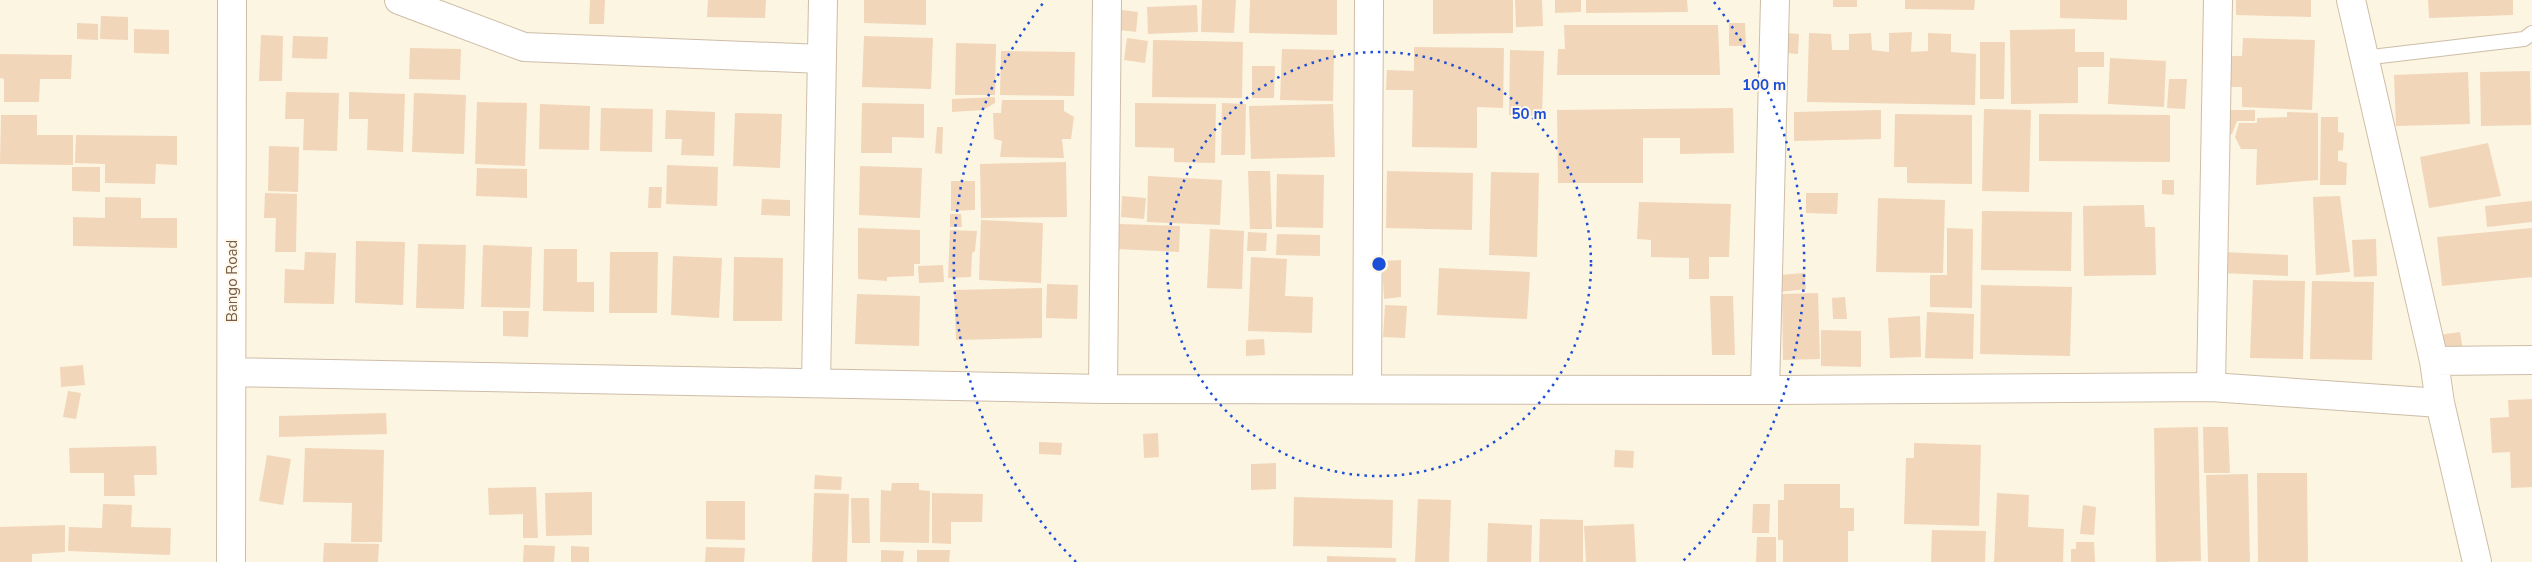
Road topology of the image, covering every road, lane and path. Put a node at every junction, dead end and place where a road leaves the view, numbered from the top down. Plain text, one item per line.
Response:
1 (232, 0) edge
2 (399, 0) edge
3 (823, 0) edge
4 (1107, 0) edge
5 (1369, 0) edge
6 (1775, 0) edge
7 (2218, 0) edge
8 (2351, 0) edge
9 (2532, 33) edge
10 (2364, 58) junction
11 (822, 59) junction
12 (2532, 360) edge
13 (2434, 361) junction
14 (232, 372) junction
15 (816, 383) junction
16 (2211, 387) junction
17 (1367, 388) junction
18 (1103, 389) junction
19 (1765, 390) junction
20 (2440, 403) junction
21 (231, 562) edge
22 (2477, 562) edge

1 - 14 street, Bango Road
2 - 11 street
3 - 11 street
4 - 18 street
5 - 17 street
6 - 19 street
7 - 16 street
8 - 10 street
9 - 10 lane
10 - 13 street
11 - 15 street
12 - 13 street
13 - 20 street
14 - 15 street
14 - 21 street, Bango Road
15 - 18 street
16 - 19 street
16 - 20 street
17 - 18 street
17 - 19 street
20 - 22 street

